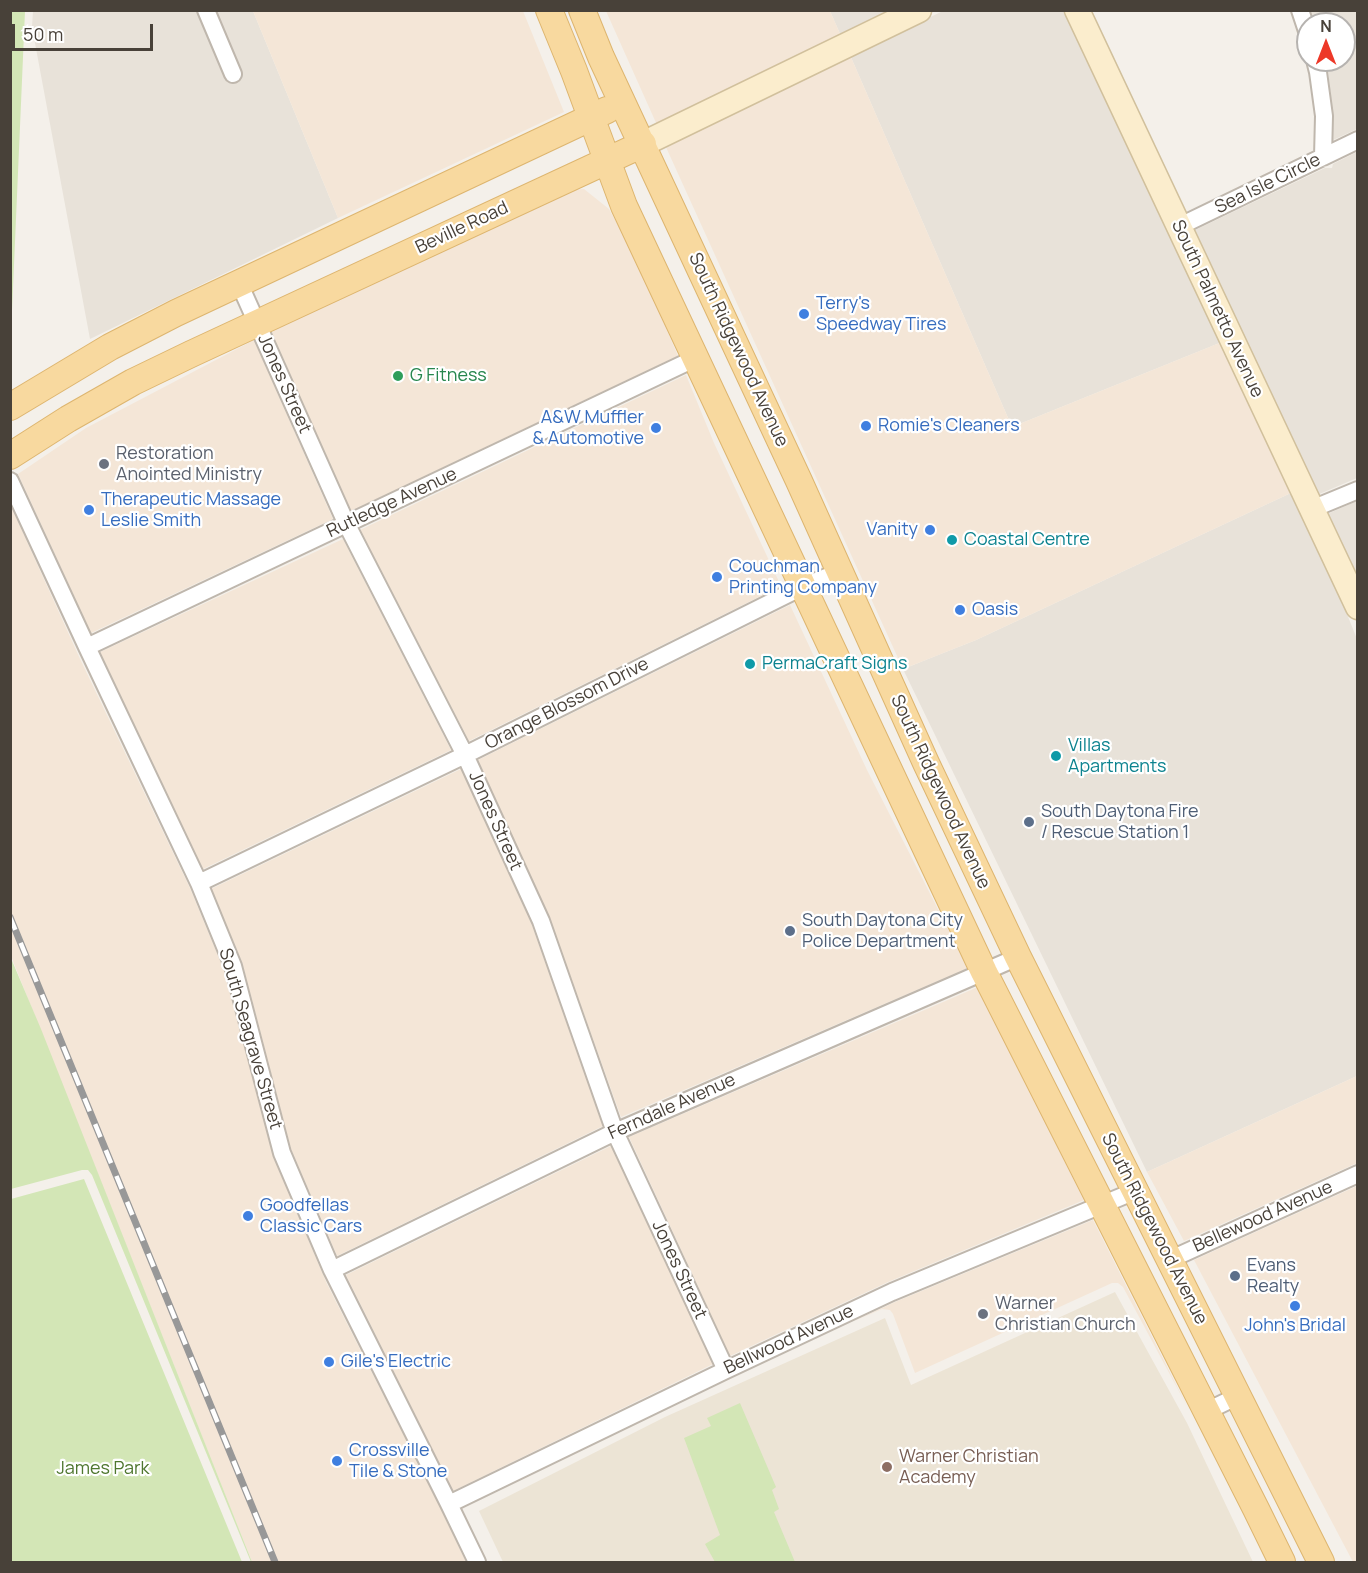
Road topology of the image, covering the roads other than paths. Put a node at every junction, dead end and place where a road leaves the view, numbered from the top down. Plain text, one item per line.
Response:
1 (206, 10) edge
2 (549, 10) edge
3 (582, 10) edge
4 (919, 10) edge
5 (1077, 10) edge
6 (1318, 72) edge
7 (233, 74) dead end
8 (624, 104) junction
9 (591, 117) junction
10 (1358, 140) edge
11 (643, 144) junction
12 (1323, 157) junction
13 (607, 159) junction
14 (1178, 227) junction
15 (239, 283) junction
16 (257, 323) junction
17 (696, 358) junction
18 (10, 407) edge
19 (10, 456) edge
20 (10, 481) edge
21 (1358, 490) edge
22 (1312, 509) junction
23 (347, 525) junction
24 (839, 572) junction
25 (802, 587) junction
26 (1358, 606) edge
27 (87, 647) junction
28 (465, 755) junction
29 (198, 883) junction
30 (1018, 957) junction
31 (984, 972) junction
32 (615, 1131) junction
33 (1358, 1174) edge
34 (1135, 1191) junction
35 (1102, 1204) junction
36 (1169, 1260) junction
37 (332, 1270) junction
38 (726, 1370) junction
39 (1238, 1396) junction
40 (1207, 1411) junction
41 (449, 1504) junction
42 (477, 1563) edge
43 (1282, 1563) edge
44 (1321, 1563) edge

1 - 7 street
2 - 9 main road, South Ridgewood Avenue
3 - 8 main road, South Ridgewood Avenue
4 - 11 street, Beville Road
5 - 14 street, South Palmetto Avenue
6 - 12 street
8 - 9 main road
8 - 11 main road, South Ridgewood Avenue
9 - 13 main road, South Ridgewood Avenue
9 - 15 main road
10 - 12 street, Sea Isle Circle
11 - 13 main road, Beville Road
11 - 24 main road, South Ridgewood Avenue
12 - 14 street, Sea Isle Circle
13 - 16 main road, Beville Road
13 - 17 main road, South Ridgewood Avenue
14 - 22 street, South Palmetto Avenue
15 - 16 street, Jones Street
15 - 18 main road
16 - 19 main road, Beville Road
16 - 23 street, Jones Street
17 - 23 street, Rutledge Avenue
17 - 25 main road, South Ridgewood Avenue
20 - 27 street, South Seagrave Street
21 - 22 street
22 - 26 street, South Palmetto Avenue
23 - 27 street, Rutledge Avenue
23 - 28 street, Jones Street
24 - 25 street, Orange Blossom Drive
24 - 30 main road, South Ridgewood Avenue
25 - 28 street, Orange Blossom Drive
25 - 31 main road, South Ridgewood Avenue
27 - 29 street, South Seagrave Street
28 - 29 street, Orange Blossom Drive
28 - 32 street, Jones Street
29 - 37 street, South Seagrave Street
30 - 31 street, Ferndale Avenue
30 - 34 main road, South Ridgewood Avenue
31 - 32 street, Ferndale Avenue
31 - 35 main road, South Ridgewood Avenue
32 - 37 street, Ferndale Avenue
32 - 38 street, Jones Street
33 - 36 street, Bellewood Avenue
34 - 35 street, Bellwood Avenue
34 - 36 main road, South Ridgewood Avenue
35 - 38 street, Bellwood Avenue
35 - 40 main road, South Ridgewood Avenue
36 - 39 main road, South Ridgewood Avenue
37 - 41 street, South Seagrave Street
38 - 41 street, Bellwood Avenue
39 - 40 street
39 - 44 main road, South Ridgewood Avenue
40 - 43 main road, South Ridgewood Avenue
41 - 42 street, South Seagrave Street

